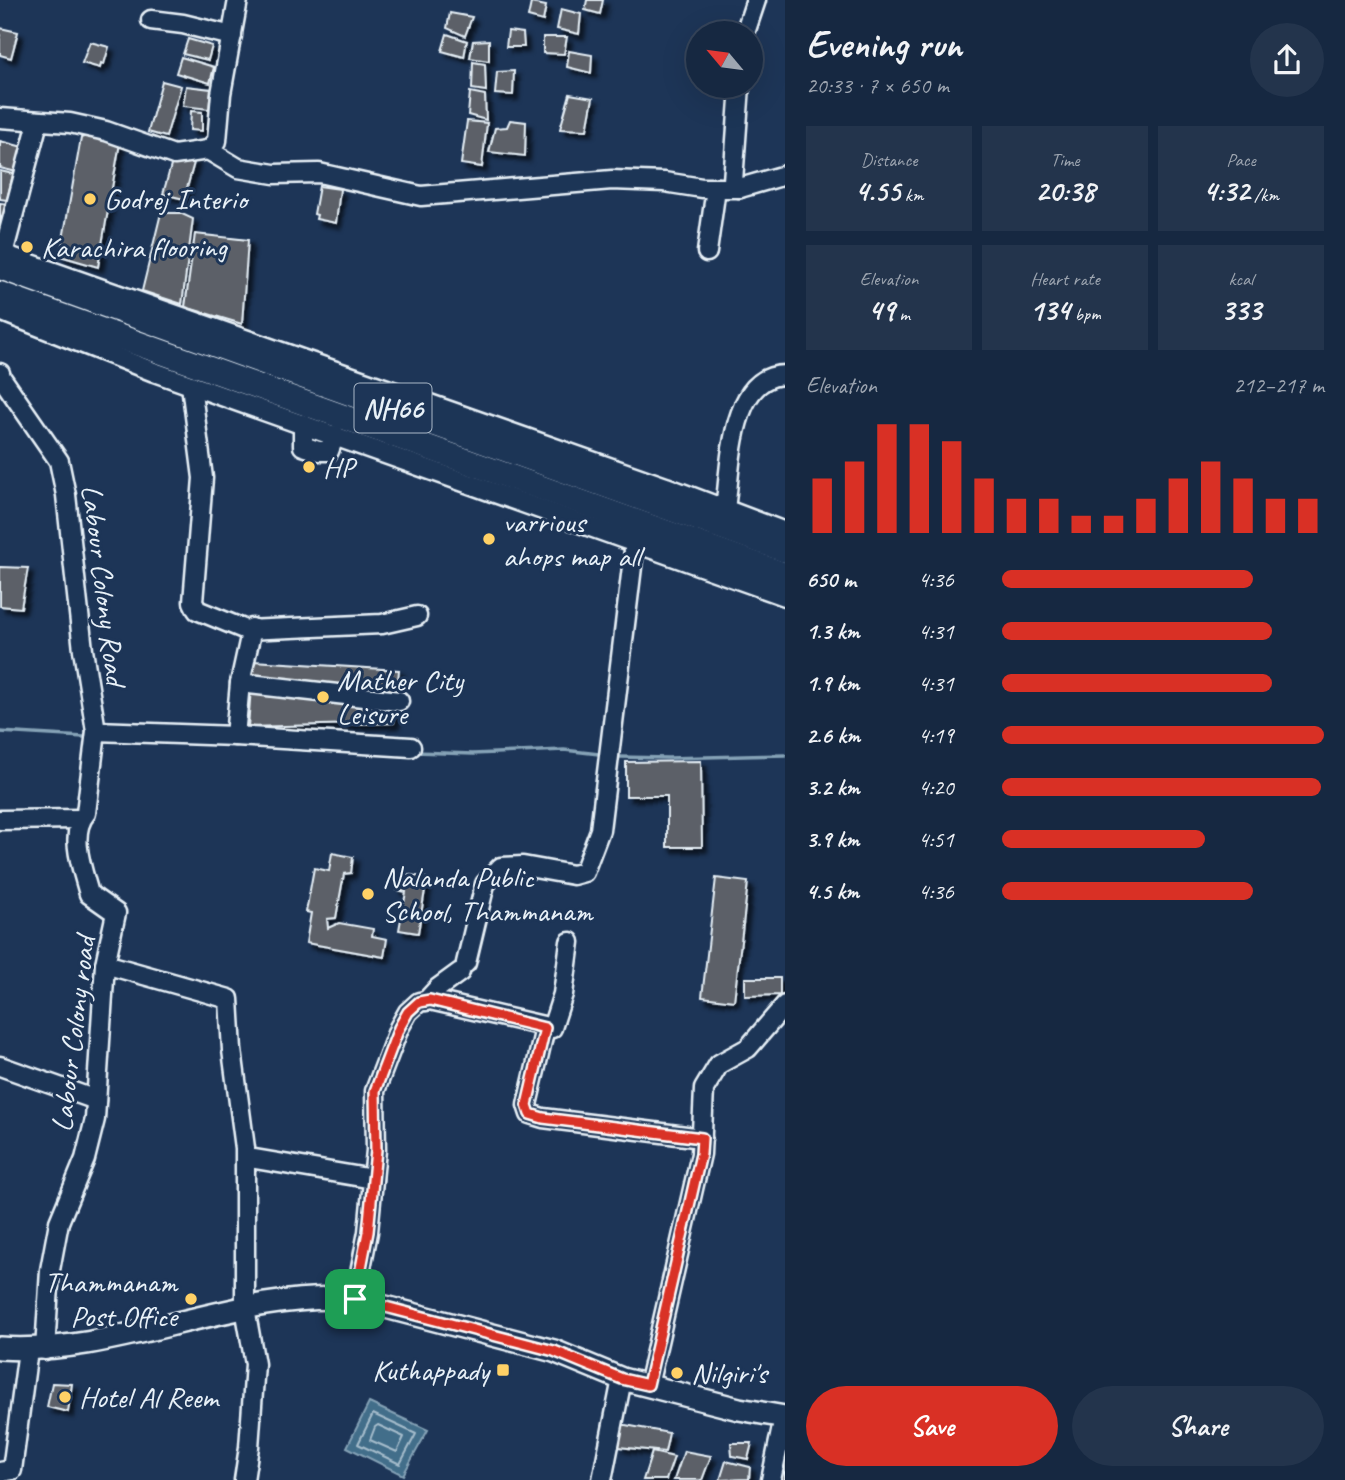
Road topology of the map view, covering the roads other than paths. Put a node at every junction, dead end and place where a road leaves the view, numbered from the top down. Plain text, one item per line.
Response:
1 (238, 0) edge
2 (755, 0) edge
3 (151, 20) dead end
4 (749, 21) edge
5 (232, 36) junction
6 (739, 98) edge
7 (0, 118) edge
8 (38, 122) junction
9 (208, 150) junction
10 (785, 175) edge
11 (716, 188) junction
12 (740, 188) junction
13 (707, 252) dead end
14 (1, 258) edge
15 (114, 308) junction
16 (1, 310) edge
17 (107, 332) junction
18 (0, 373) edge
19 (785, 375) edge
20 (191, 385) junction
21 (321, 425) junction
22 (476, 430) junction
23 (726, 509) junction
24 (785, 532) edge
25 (635, 542) junction
26 (785, 550) edge
27 (785, 575) edge
28 (785, 596) edge
29 (417, 616) dead end
30 (252, 628) junction
31 (240, 683) junction
32 (399, 701) dead end
33 (96, 731) junction
34 (234, 736) junction
35 (411, 747) dead end
36 (80, 819) junction
37 (0, 820) edge
38 (570, 942) dead end
39 (106, 964) junction
40 (426, 1001) junction
41 (785, 1005) edge
42 (545, 1028) junction
43 (0, 1066) edge
44 (96, 1100) junction
45 (702, 1138) junction
46 (255, 1159) dead end
47 (373, 1179) junction
48 (355, 1299) junction
49 (245, 1308) junction
50 (0, 1348) edge
51 (37, 1350) junction
52 (622, 1379) junction
53 (648, 1385) junction
54 (784, 1417) edge
55 (0, 1472) edge
56 (244, 1480) edge
57 (602, 1480) edge
58 (771, 1480) edge

1 - 5 street
2 - 4 street
3 - 5 street
5 - 9 street
6 - 12 street
7 - 8 street
8 - 9 street
8 - 14 street
9 - 11 street
10 - 12 street
11 - 12 street
11 - 13 street
14 - 15 highway, NH66
14 - 22 street
15 - 17 highway
15 - 22 highway, NH66
16 - 17 highway, NH66
16 - 20 street
17 - 21 highway, NH66
18 - 33 street, Labour Colony Road
19 - 23 street
20 - 21 street
20 - 30 street
21 - 25 street
21 - 27 highway, NH66
22 - 23 street
22 - 26 highway, NH66
23 - 24 street
25 - 28 street
25 - 40 street
29 - 30 street
30 - 31 street
31 - 32 street
31 - 34 street
33 - 34 street
33 - 36 street, Labour Colony Road
34 - 35 street
36 - 37 street
36 - 39 street, Labour Colony road
38 - 42 street
39 - 44 street, Labour Colony road
39 - 49 street
40 - 42 street
40 - 47 street
41 - 45 street
42 - 45 street
43 - 44 street
44 - 51 street, Labour Colony road
45 - 53 street
46 - 47 street
47 - 48 street
48 - 49 main road
48 - 52 main road
49 - 51 main road
49 - 56 street
50 - 51 main road
51 - 55 street, Labour Colony road
52 - 53 main road
52 - 57 street
53 - 54 main road
54 - 58 street

